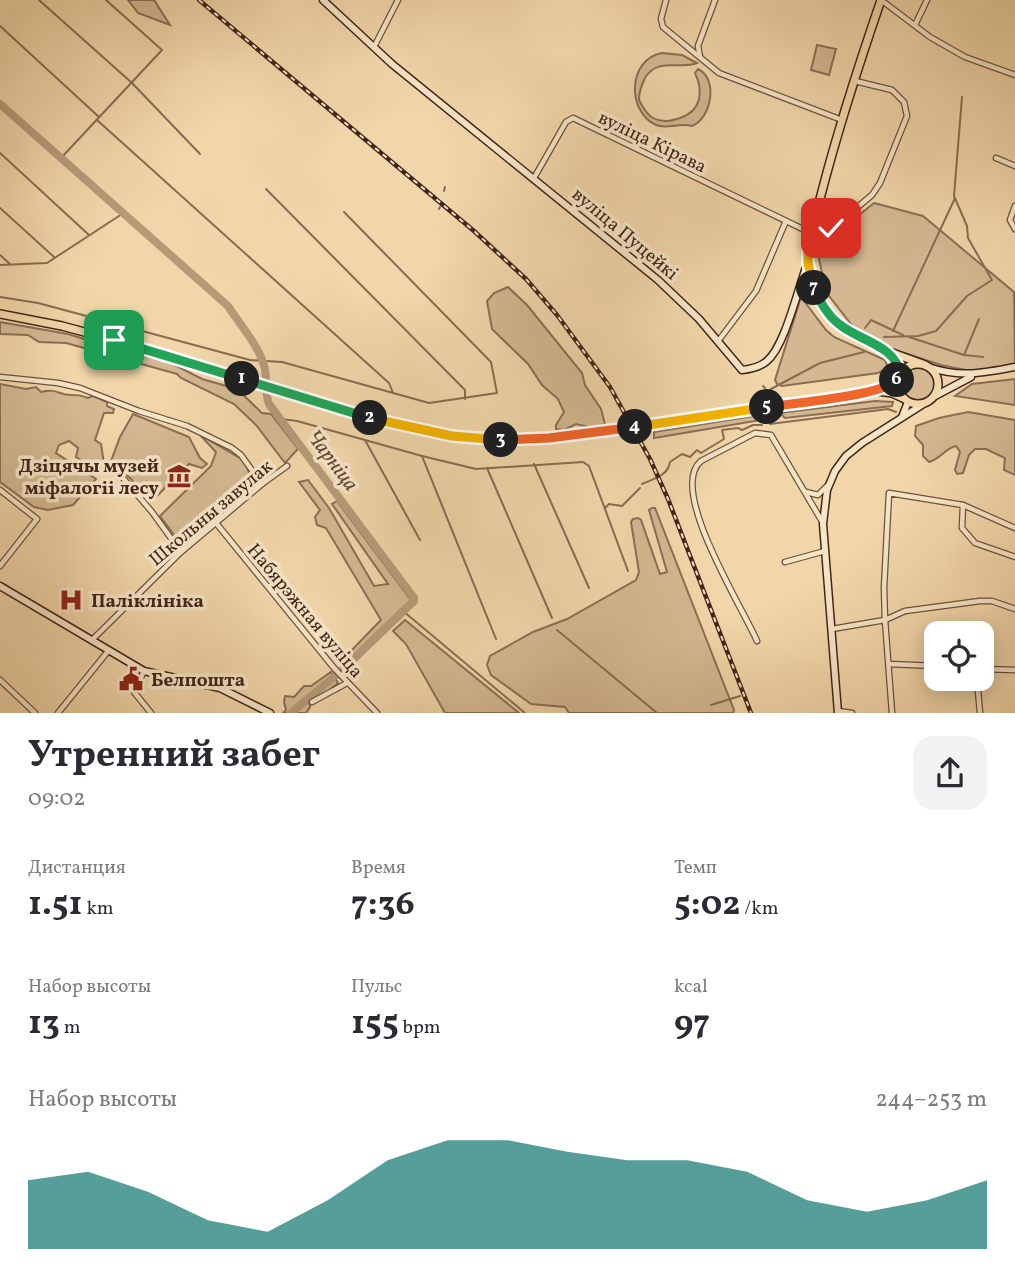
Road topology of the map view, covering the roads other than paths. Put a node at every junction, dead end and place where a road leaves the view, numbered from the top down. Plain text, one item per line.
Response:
1 (323, 0) edge
2 (398, 0) edge
3 (666, 0) edge
4 (715, 0) edge
5 (881, 0) edge
6 (927, 0) edge
7 (915, 24) junction
8 (374, 47) junction
9 (700, 58) junction
10 (1015, 75) edge
11 (854, 81) junction
12 (842, 120) junction
13 (996, 158) dead end
14 (1015, 166) edge
15 (534, 178) junction
16 (1015, 206) edge
17 (786, 221) junction
18 (1015, 229) edge
19 (811, 233) junction
20 (808, 248) junction
21 (808, 263) junction
22 (0, 314) edge
23 (719, 340) junction
24 (884, 349) junction
25 (927, 366) junction
26 (1015, 367) edge
27 (979, 374) junction
28 (899, 376) junction
29 (0, 377) edge
30 (874, 391) junction
31 (934, 396) junction
32 (906, 400) junction
33 (925, 403) junction
34 (899, 421) junction
35 (111, 464) dead end
36 (287, 466) dead end
37 (831, 480) junction
38 (262, 484) junction
39 (0, 490) edge
40 (805, 491) junction
41 (962, 505) junction
42 (216, 523) junction
43 (824, 524) junction
44 (1015, 528) edge
45 (826, 551) junction
46 (181, 552) junction
47 (1015, 557) edge
48 (785, 562) dead end
49 (0, 566) edge
50 (0, 586) edge
51 (1015, 609) edge
52 (885, 620) junction
53 (831, 629) junction
54 (92, 640) junction
55 (757, 641) dead end
56 (109, 650) junction
57 (889, 664) junction
58 (924, 665) edge
59 (994, 669) edge
60 (1015, 670) edge
61 (144, 671) junction
62 (0, 680) edge
63 (347, 684) junction
64 (978, 691) edge
65 (312, 702) dead end
66 (265, 711) edge
67 (838, 712) edge
68 (35, 713) edge
69 (58, 713) edge
70 (151, 713) edge
71 (377, 713) edge
72 (852, 713) edge
73 (892, 713) edge
74 (980, 713) edge

1 - 8 main road, вуліца Пуцейкі
2 - 8 street
3 - 9 street
4 - 9 street
5 - 7 street
5 - 11 main road
6 - 7 street
7 - 10 street
8 - 15 main road, вуліца Пуцейкі
9 - 12 street
11 - 12 main road
11 - 20 street
12 - 19 main road
13 - 14 street
15 - 17 street, вуліца Кірава
15 - 23 main road, вуліца Пуцейкі
16 - 18 street
17 - 19 street, вуліца Кірава
17 - 23 street
19 - 20 main road
20 - 21 main road
21 - 23 main road, вуліца Пуцейкі
21 - 24 main road
22 - 30 main road, bridge
24 - 25 main road
24 - 28 main road
25 - 27 main road
25 - 28 main road
25 - 31 main road
26 - 27 main road
27 - 31 main road
28 - 30 main road
28 - 32 main road
29 - 38 street
30 - 32 main road
31 - 33 main road
32 - 33 main road
32 - 34 main road
33 - 34 main road
34 - 37 main road
35 - 46 street
36 - 38 street, Школьны завулак
37 - 40 street
37 - 43 main road
38 - 42 street, Школьны завулак
39 - 49 street
40 - 43 street
40 - 55 street
41 - 44 street
41 - 47 street
41 - 52 street
42 - 46 street, Школьны завулак
42 - 63 street, Набярэжная вуліца
43 - 45 main road
45 - 48 street
45 - 53 main road
46 - 54 street, Школьны завулак
50 - 54 main road
51 - 52 street
52 - 53 street
52 - 57 street
53 - 67 main road
54 - 56 main road
56 - 61 main road
56 - 69 street
57 - 58 street
57 - 73 street
59 - 60 street
61 - 66 main road
61 - 70 street
62 - 68 street
63 - 65 street
63 - 71 street, Набярэжная вуліца
64 - 74 street
67 - 72 street

